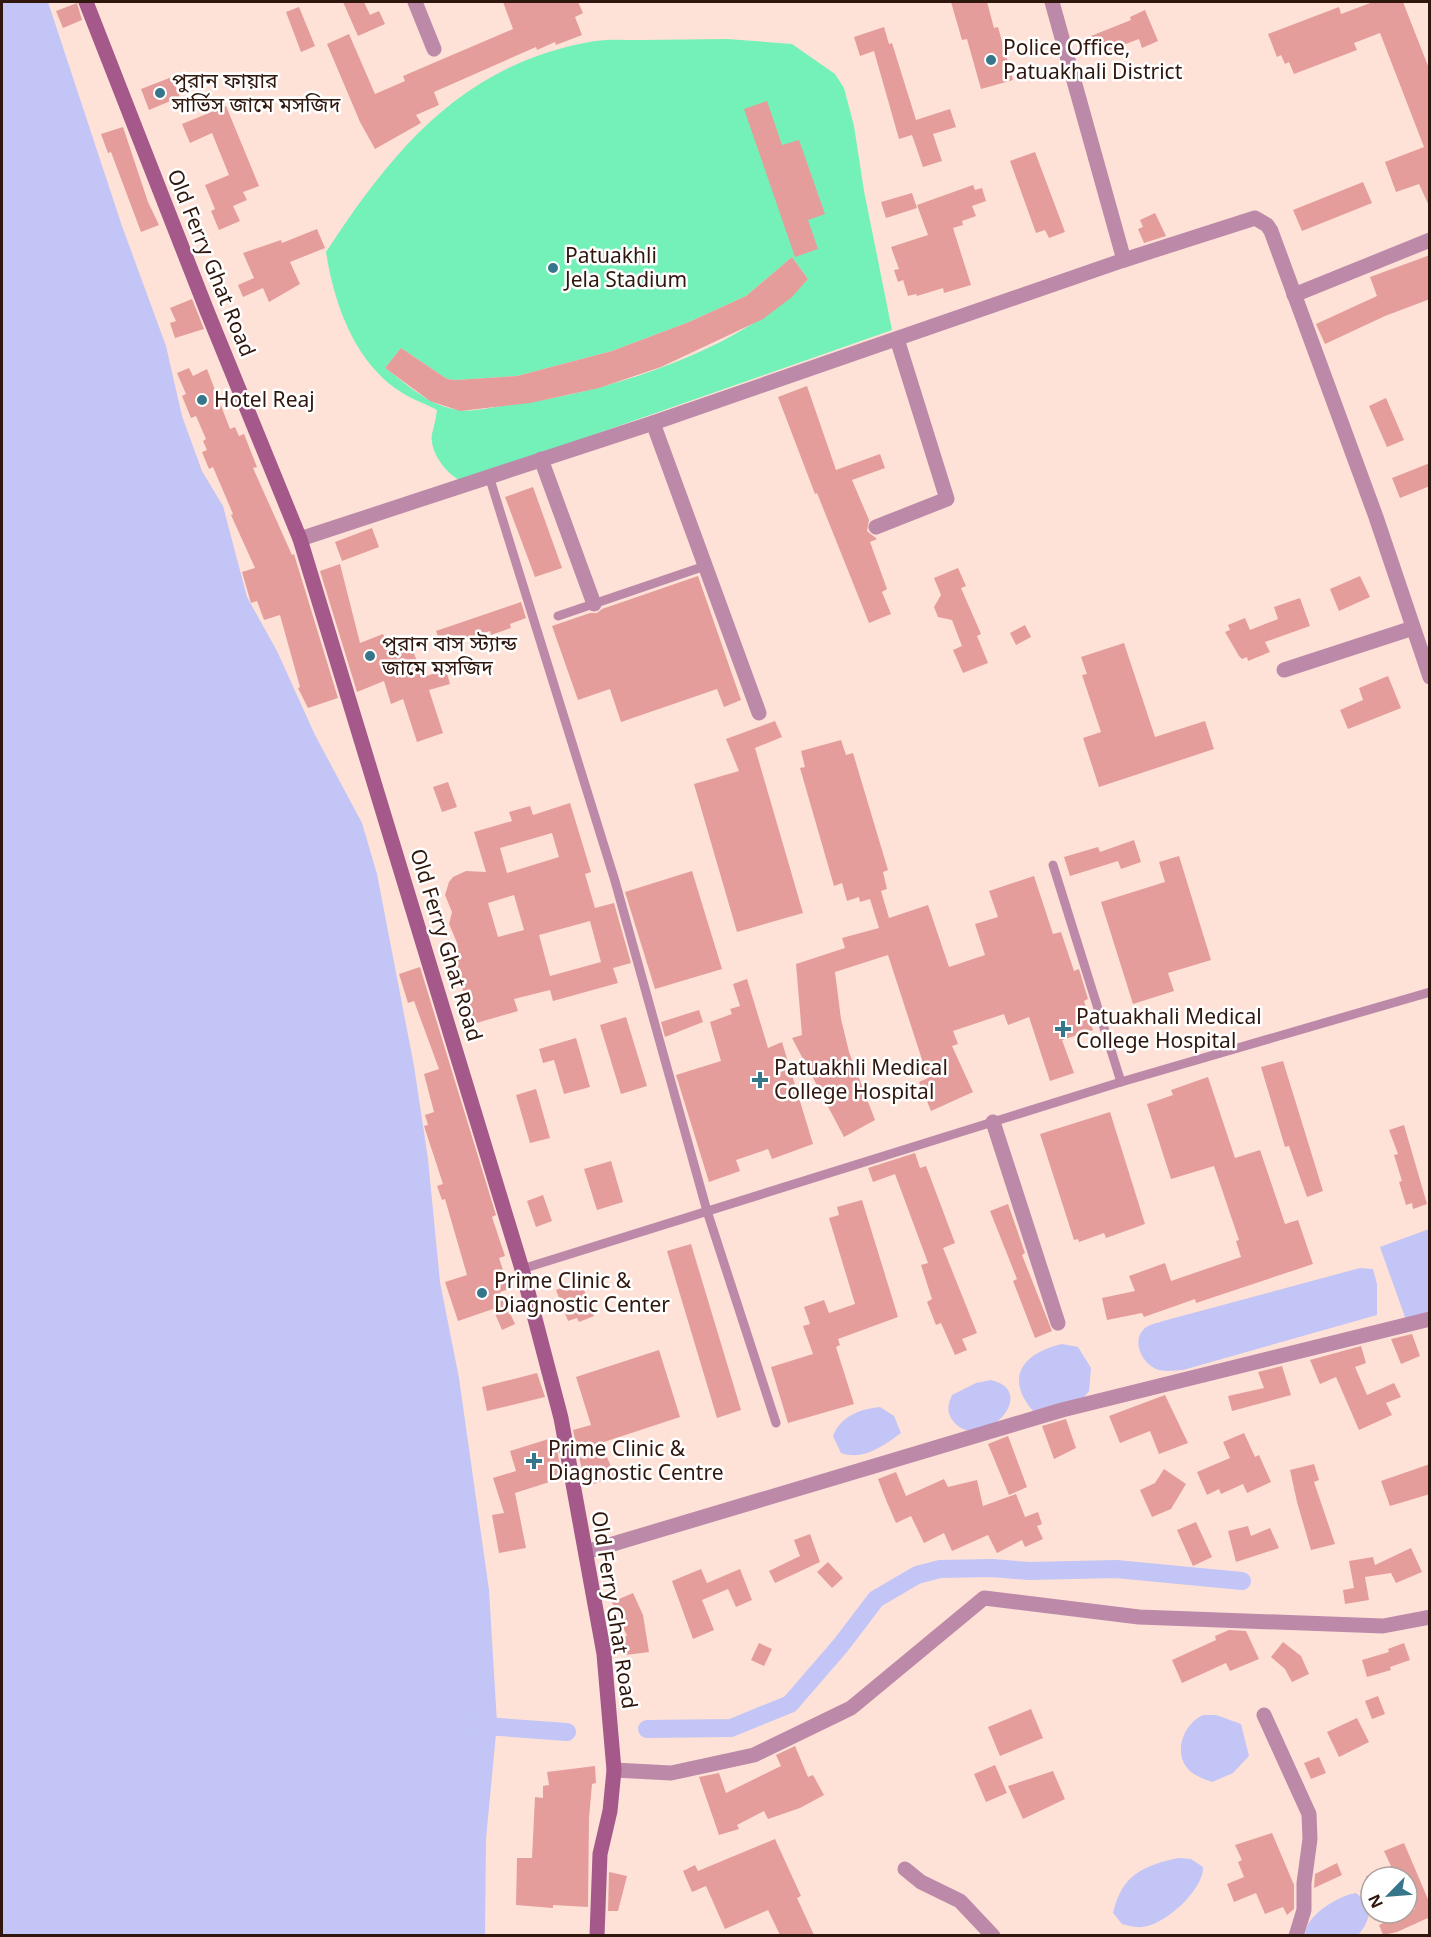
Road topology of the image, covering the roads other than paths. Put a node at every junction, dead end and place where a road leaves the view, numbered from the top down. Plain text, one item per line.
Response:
1 (86, 2) edge
2 (415, 2) edge
3 (1052, 2) edge
4 (434, 49) dead end
5 (1430, 240) edge
6 (1124, 260) junction
7 (1294, 295) junction
8 (897, 339) junction
9 (653, 423) junction
10 (541, 459) junction
11 (489, 476) junction
12 (876, 527) dead end
13 (300, 538) junction
14 (705, 566) junction
15 (594, 604) junction
16 (558, 616) dead end
17 (1413, 628) junction
18 (1284, 670) dead end
19 (1430, 677) edge
20 (759, 713) dead end
21 (1053, 865) dead end
22 (1430, 992) edge
23 (1121, 1082) junction
24 (993, 1122) junction
25 (707, 1211) junction
26 (522, 1269) junction
27 (1430, 1319) edge
28 (1058, 1323) dead end
29 (776, 1423) dead end
30 (586, 1552) junction
31 (1430, 1617) edge
32 (1264, 1715) dead end
33 (614, 1770) junction
34 (905, 1869) dead end
35 (597, 1935) edge
36 (993, 1935) edge
37 (1296, 1935) edge

1 - 13 street, Old Ferry Ghat Road
2 - 4 street
3 - 6 street
5 - 7 street
6 - 7 street
6 - 8 street
7 - 17 street
8 - 9 street
8 - 12 street
9 - 10 street
9 - 14 street
10 - 11 street
10 - 15 street
11 - 13 street
11 - 25 lane
13 - 26 street, Old Ferry Ghat Road
14 - 15 lane
14 - 20 street
15 - 16 lane
17 - 18 street
17 - 19 street
21 - 23 lane
22 - 23 lane
23 - 24 lane
24 - 25 lane
24 - 28 street
25 - 26 lane
25 - 29 lane
26 - 30 street, Old Ferry Ghat Road
27 - 30 street
30 - 33 street, Old Ferry Ghat Road
31 - 33 street
32 - 37 street
33 - 35 street, Old Ferry Ghat Road
34 - 36 street

